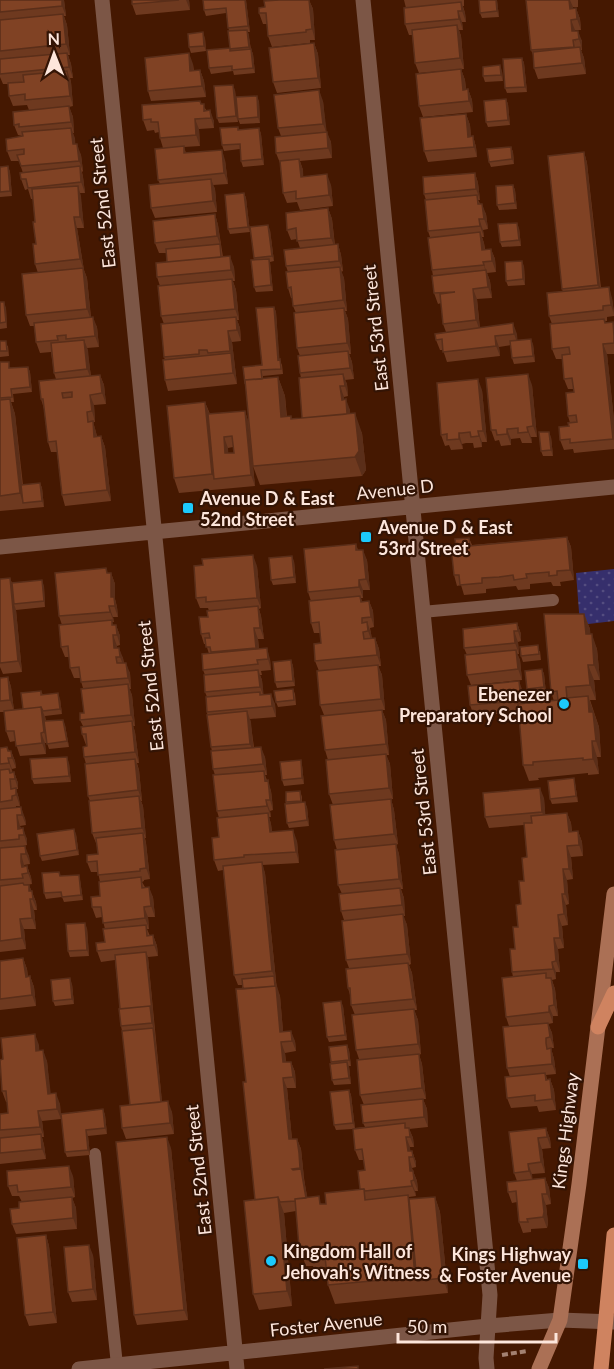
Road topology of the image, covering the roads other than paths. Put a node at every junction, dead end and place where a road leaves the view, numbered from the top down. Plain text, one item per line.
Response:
1 (102, 0) edge
2 (363, 0) edge
3 (614, 487) edge
4 (412, 507) junction
5 (154, 532) junction
6 (0, 548) edge
7 (553, 600) dead end
8 (422, 612) junction
9 (614, 894) edge
10 (614, 993) edge
11 (598, 1027) junction
12 (95, 1154) dead end
13 (614, 1235) edge
14 (560, 1320) junction
15 (609, 1322) edge
16 (488, 1326) junction
17 (236, 1353) junction
18 (117, 1365) junction
19 (79, 1369) edge
20 (237, 1369) edge
21 (487, 1369) edge
22 (539, 1369) edge
23 (601, 1369) edge

1 - 5 street, East 52nd Street
2 - 4 street, East 53rd Street
3 - 4 street, Avenue D
4 - 5 street, Avenue D
4 - 8 street, East 53rd Street
5 - 6 street, Avenue D
5 - 17 street, East 52nd Street
7 - 8 lane
8 - 16 street, East 53rd Street
9 - 11 street, Kings Highway
10 - 11 main road
11 - 14 street, Kings Highway
12 - 18 lane
13 - 15 main road
14 - 15 street, Foster Avenue
14 - 16 street, Foster Avenue
14 - 22 street, Kings Highway
15 - 23 main road
16 - 17 street, Foster Avenue
16 - 21 street, East 53rd Street
17 - 18 street, Foster Avenue
17 - 20 street, East 52nd Street
18 - 19 street, Foster Avenue

